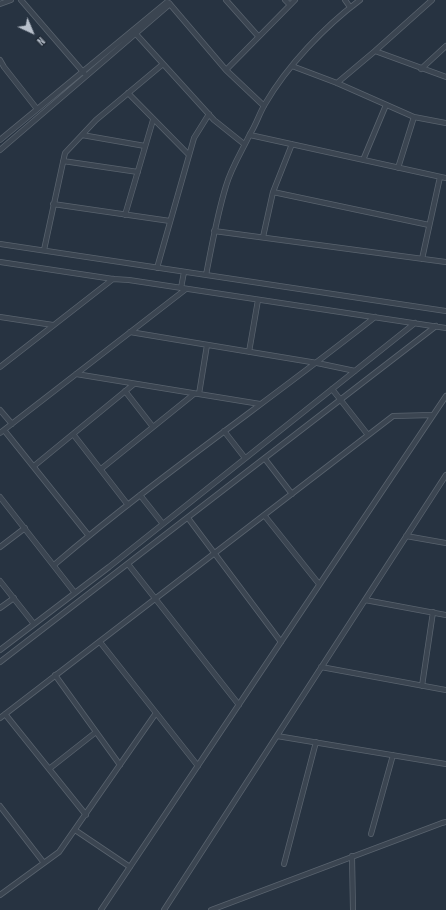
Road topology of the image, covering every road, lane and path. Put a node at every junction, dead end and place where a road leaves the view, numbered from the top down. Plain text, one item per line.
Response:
1 (11, 0) edge
2 (21, 0) edge
3 (226, 0) edge
4 (286, 0) edge
5 (295, 0) edge
6 (345, 0) edge
7 (360, 0) edge
8 (432, 0) edge
9 (168, 2) edge
10 (0, 4) edge
11 (290, 5) junction
12 (350, 7) junction
13 (136, 34) junction
14 (258, 36) junction
15 (446, 46) edge
16 (375, 51) junction
17 (0, 60) edge
18 (163, 64) junction
19 (292, 66) junction
20 (421, 68) junction
21 (226, 70) junction
22 (82, 72) junction
23 (87, 76) junction
24 (446, 77) edge
25 (337, 83) junction
26 (128, 94) junction
27 (386, 105) junction
28 (264, 106) junction
29 (37, 109) junction
30 (209, 114) junction
31 (414, 117) junction
32 (153, 120) junction
33 (446, 123) edge
34 (82, 135) junction
35 (250, 135) junction
36 (0, 140) edge
37 (244, 144) junction
38 (292, 144) junction
39 (145, 146) junction
40 (0, 150) edge
41 (189, 155) junction
42 (363, 160) junction
43 (63, 161) junction
44 (398, 168) junction
45 (138, 172) junction
46 (440, 177) junction
47 (446, 178) edge
48 (273, 192) junction
49 (53, 204) junction
50 (125, 215) junction
51 (170, 221) junction
52 (430, 225) junction
53 (214, 231) junction
54 (263, 237) junction
55 (0, 244) edge
56 (44, 250) junction
57 (422, 259) junction
58 (0, 262) edge
59 (446, 262) edge
60 (157, 268) junction
61 (184, 272) junction
62 (206, 275) junction
63 (113, 279) junction
64 (181, 288) junction
65 (186, 289) junction
66 (258, 300) junction
67 (446, 312) edge
68 (0, 317) edge
69 (375, 317) junction
70 (416, 323) junction
71 (53, 326) junction
72 (436, 326) junction
73 (446, 328) edge
74 (130, 332) junction
75 (207, 345) junction
76 (249, 352) junction
77 (317, 363) junction
78 (0, 367) edge
79 (355, 371) junction
80 (76, 374) junction
81 (134, 384) junction
82 (332, 389) junction
83 (125, 391) junction
84 (197, 394) junction
85 (446, 396) edge
86 (341, 400) junction
87 (260, 404) junction
88 (0, 410) edge
89 (433, 415) junction
90 (12, 424) junction
91 (153, 427) junction
92 (224, 431) junction
93 (2, 432) edge
94 (73, 434) junction
95 (368, 435) junction
96 (245, 458) junction
97 (265, 459) junction
98 (34, 466) junction
99 (101, 469) junction
100 (446, 475) edge
101 (292, 494) junction
102 (140, 495) junction
103 (0, 497) edge
104 (128, 504) junction
105 (264, 515) junction
106 (188, 518) junction
107 (163, 524) junction
108 (25, 528) junction
109 (89, 536) junction
110 (406, 536) junction
111 (0, 539) edge
112 (446, 544) edge
113 (2, 546) edge
114 (215, 553) junction
115 (128, 564) junction
116 (54, 565) junction
117 (0, 580) edge
118 (320, 584) junction
119 (75, 592) junction
120 (14, 598) junction
121 (155, 599) junction
122 (365, 600) junction
123 (0, 608) edge
124 (434, 612) junction
125 (446, 615) edge
126 (34, 624) junction
127 (100, 642) junction
128 (281, 642) junction
129 (0, 650) edge
130 (0, 662) edge
131 (321, 668) junction
132 (56, 675) junction
133 (422, 686) junction
134 (446, 690) edge
135 (239, 705) junction
136 (5, 714) junction
137 (156, 714) junction
138 (0, 718) edge
139 (96, 732) junction
140 (277, 736) junction
141 (316, 742) junction
142 (393, 755) junction
143 (446, 764) edge
144 (120, 765) junction
145 (198, 766) junction
146 (49, 769) junction
147 (0, 806) edge
148 (86, 815) junction
149 (446, 822) edge
150 (75, 830) junction
151 (371, 834) dead end
152 (352, 856) junction
153 (44, 863) junction
154 (284, 864) dead end
155 (130, 867) junction
156 (0, 895) edge
157 (101, 910) edge
158 (164, 910) edge
159 (211, 910) edge
160 (353, 910) edge

1 - 10 street
2 - 22 street
3 - 14 street
4 - 11 street
5 - 11 street
6 - 12 street
7 - 12 street
8 - 16 street
9 - 13 street
9 - 21 street
9 - 22 street
11 - 14 street
12 - 19 street
13 - 18 street
13 - 23 street
14 - 21 street
15 - 20 street
16 - 20 street
16 - 25 street
17 - 29 street
18 - 26 street
18 - 30 street
19 - 25 street
19 - 28 street
20 - 24 street
21 - 28 street
22 - 23 street
22 - 29 street
23 - 40 street
25 - 27 street
26 - 32 street
26 - 34 street
27 - 31 street
27 - 42 street
28 - 35 street
29 - 36 street
30 - 37 street
30 - 41 street
31 - 33 street
31 - 44 street
32 - 39 street
32 - 41 street
34 - 39 street
34 - 43 street
35 - 37 street
35 - 38 street
37 - 53 street
38 - 42 street
38 - 48 street
39 - 45 street
41 - 51 street
42 - 44 street
43 - 45 street
43 - 49 street
44 - 46 street
45 - 50 street
46 - 47 street
46 - 52 street
48 - 52 street
48 - 54 street
49 - 50 street
49 - 56 street
50 - 51 street
51 - 60 street
52 - 57 street
53 - 54 street
53 - 62 street
54 - 57 street
55 - 56 street
56 - 60 street
57 - 59 street
58 - 63 street
60 - 61 street
61 - 62 street
61 - 64 street
62 - 67 street
63 - 64 street
63 - 71 street
64 - 65 street
65 - 66 street
65 - 74 street
66 - 69 street
66 - 76 street
68 - 71 street
69 - 70 street
69 - 77 street
70 - 72 street
70 - 79 street
71 - 78 street
72 - 73 street
72 - 86 street
74 - 75 street
74 - 80 street
75 - 76 street
75 - 84 street
76 - 77 street
77 - 79 street
77 - 87 street
79 - 82 street
80 - 81 street
80 - 90 street
81 - 83 street
81 - 84 street
82 - 86 street
82 - 96 street
83 - 91 street
83 - 94 street
84 - 87 street
84 - 91 street
85 - 89 street
86 - 95 street
86 - 97 street
87 - 92 street
88 - 90 street
89 - 95 street
89 - 118 street
90 - 93 street
91 - 99 street
92 - 96 street
92 - 102 street
93 - 98 street
94 - 98 street
94 - 99 street
95 - 101 street
96 - 107 street
97 - 101 street
97 - 106 street
98 - 109 street
99 - 104 street
100 - 110 street
101 - 105 street
102 - 104 street
102 - 107 street
103 - 108 street
104 - 109 street
105 - 114 street
105 - 118 street
106 - 114 street
106 - 115 street
107 - 119 street
108 - 113 street
108 - 116 street
109 - 116 street
110 - 112 street
110 - 122 street
111 - 113 street
114 - 121 street
114 - 128 street
115 - 121 street
115 - 130 street
116 - 119 street
117 - 120 street
118 - 128 street
119 - 126 street
120 - 123 street
120 - 126 street
121 - 127 street
121 - 135 street
122 - 124 street
122 - 131 street
124 - 125 street
124 - 133 street
126 - 129 street
127 - 132 street
127 - 137 street
128 - 135 street
131 - 133 street
131 - 140 street
132 - 136 street
132 - 139 street
133 - 134 street
135 - 145 street
136 - 138 street
136 - 146 street
137 - 144 street
137 - 145 street
139 - 144 street
139 - 146 street
140 - 141 street
140 - 158 street
141 - 142 street
141 - 154 street
142 - 143 street
142 - 151 street
144 - 148 street
145 - 155 street
146 - 148 street
147 - 153 street
148 - 150 street
149 - 152 street
150 - 153 street
150 - 155 street
152 - 159 street
152 - 160 street
153 - 156 street
155 - 157 street

